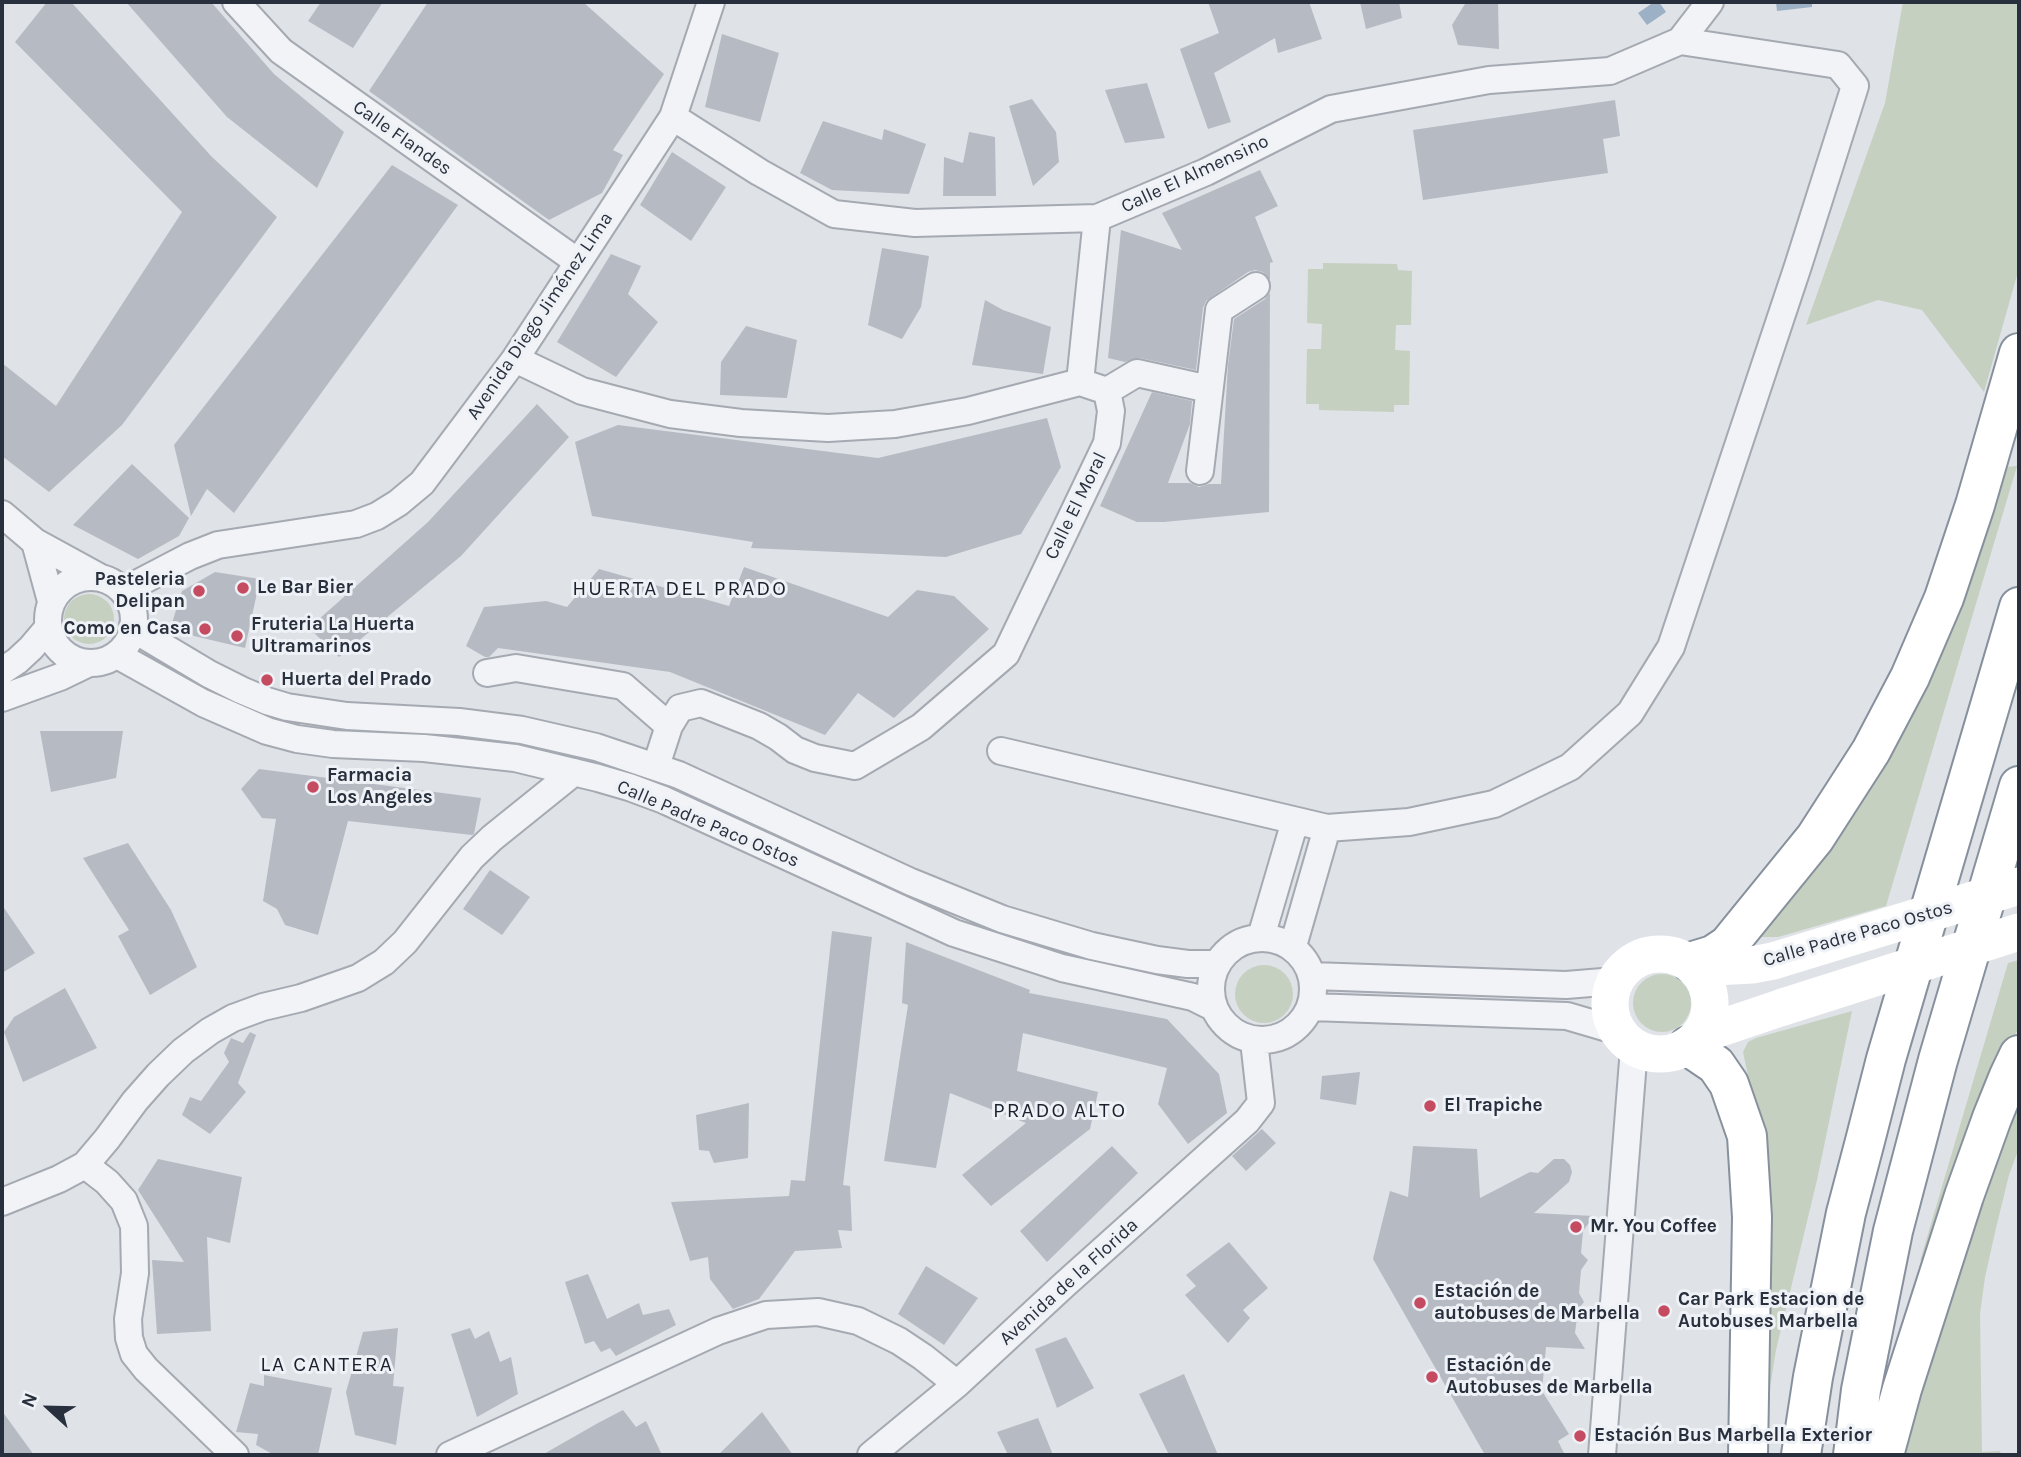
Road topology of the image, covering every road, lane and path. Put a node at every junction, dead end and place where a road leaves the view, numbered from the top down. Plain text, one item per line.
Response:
1 (236, 2) edge
2 (711, 2) edge
3 (1710, 2) edge
4 (1681, 41) junction
5 (673, 117) junction
6 (1097, 218) junction
7 (578, 262) junction
8 (1256, 286) dead end
9 (2019, 353) edge
10 (515, 359) junction
11 (1080, 382) junction
12 (1209, 389) junction
13 (1107, 391) junction
14 (1200, 471) dead end
15 (2, 514) edge
16 (35, 542) junction
17 (99, 577) junction
18 (123, 591) junction
19 (51, 601) junction
20 (2019, 607) edge
21 (133, 625) junction
22 (48, 628) junction
23 (117, 655) junction
24 (89, 663) junction
25 (2, 671) edge
26 (487, 673) dead end
27 (2, 698) edge
28 (669, 726) junction
29 (1001, 751) dead end
30 (656, 766) junction
31 (574, 772) junction
32 (2019, 786) edge
33 (1295, 821) junction
34 (1328, 828) junction
35 (2019, 886) edge
36 (2019, 932) edge
37 (1261, 937) junction
38 (1293, 946) junction
39 (1216, 964) junction
40 (1692, 965) junction
41 (1313, 976) junction
42 (1615, 981) junction
43 (1213, 1007) junction
44 (1311, 1007) junction
45 (1626, 1039) junction
46 (1694, 1040) junction
47 (1254, 1041) junction
48 (2019, 1055) edge
49 (85, 1165) junction
50 (2, 1202) edge
51 (957, 1384) junction
52 (235, 1455) edge
53 (450, 1455) edge
54 (871, 1455) edge
55 (1602, 1455) edge
56 (1748, 1455) edge
57 (1801, 1455) edge
58 (1853, 1455) edge
59 (1884, 1455) edge

1 - 7 street, Calle Flandes
2 - 5 street, Avenida Diego Jiménez Lima
3 - 4 street
4 - 6 street, Calle El Almensino
4 - 34 street
5 - 6 street, Calle El Almensino
5 - 7 street, Avenida Diego Jiménez Lima
6 - 11 street
7 - 10 street, Avenida Diego Jiménez Lima
8 - 12 street
9 - 40 highway
10 - 11 street
10 - 18 street, Avenida Diego Jiménez Lima
11 - 13 street
12 - 13 street
12 - 14 street
13 - 28 street, Calle El Moral
15 - 16 street
16 - 17 street
16 - 19 street
17 - 18 street
17 - 19 street
18 - 21 street
19 - 22 street
20 - 57 highway
21 - 23 street
21 - 30 street, Calle Padre Paco Ostos
22 - 24 street
22 - 25 street
23 - 24 street
23 - 31 street, Calle Padre Paco Ostos
24 - 27 street
26 - 28 street
28 - 30 street
29 - 33 street
30 - 39 street, Calle Padre Paco Ostos
31 - 43 street, Calle Padre Paco Ostos
31 - 49 street
32 - 58 highway
33 - 34 street
33 - 37 street
34 - 38 street
35 - 40 main road, Calle Padre Paco Ostos, bridge
36 - 46 main road, bridge
37 - 38 street
37 - 39 street
38 - 41 street
39 - 43 street
40 - 42 main road
40 - 46 main road
41 - 42 street
41 - 44 street
42 - 45 main road
43 - 47 street
44 - 45 street
44 - 47 street
45 - 46 main road
45 - 55 street
46 - 56 highway
47 - 51 street, Avenida de la Florida
48 - 59 highway
49 - 50 street
49 - 52 street
51 - 53 street
51 - 54 street, Avenida de la Florida

